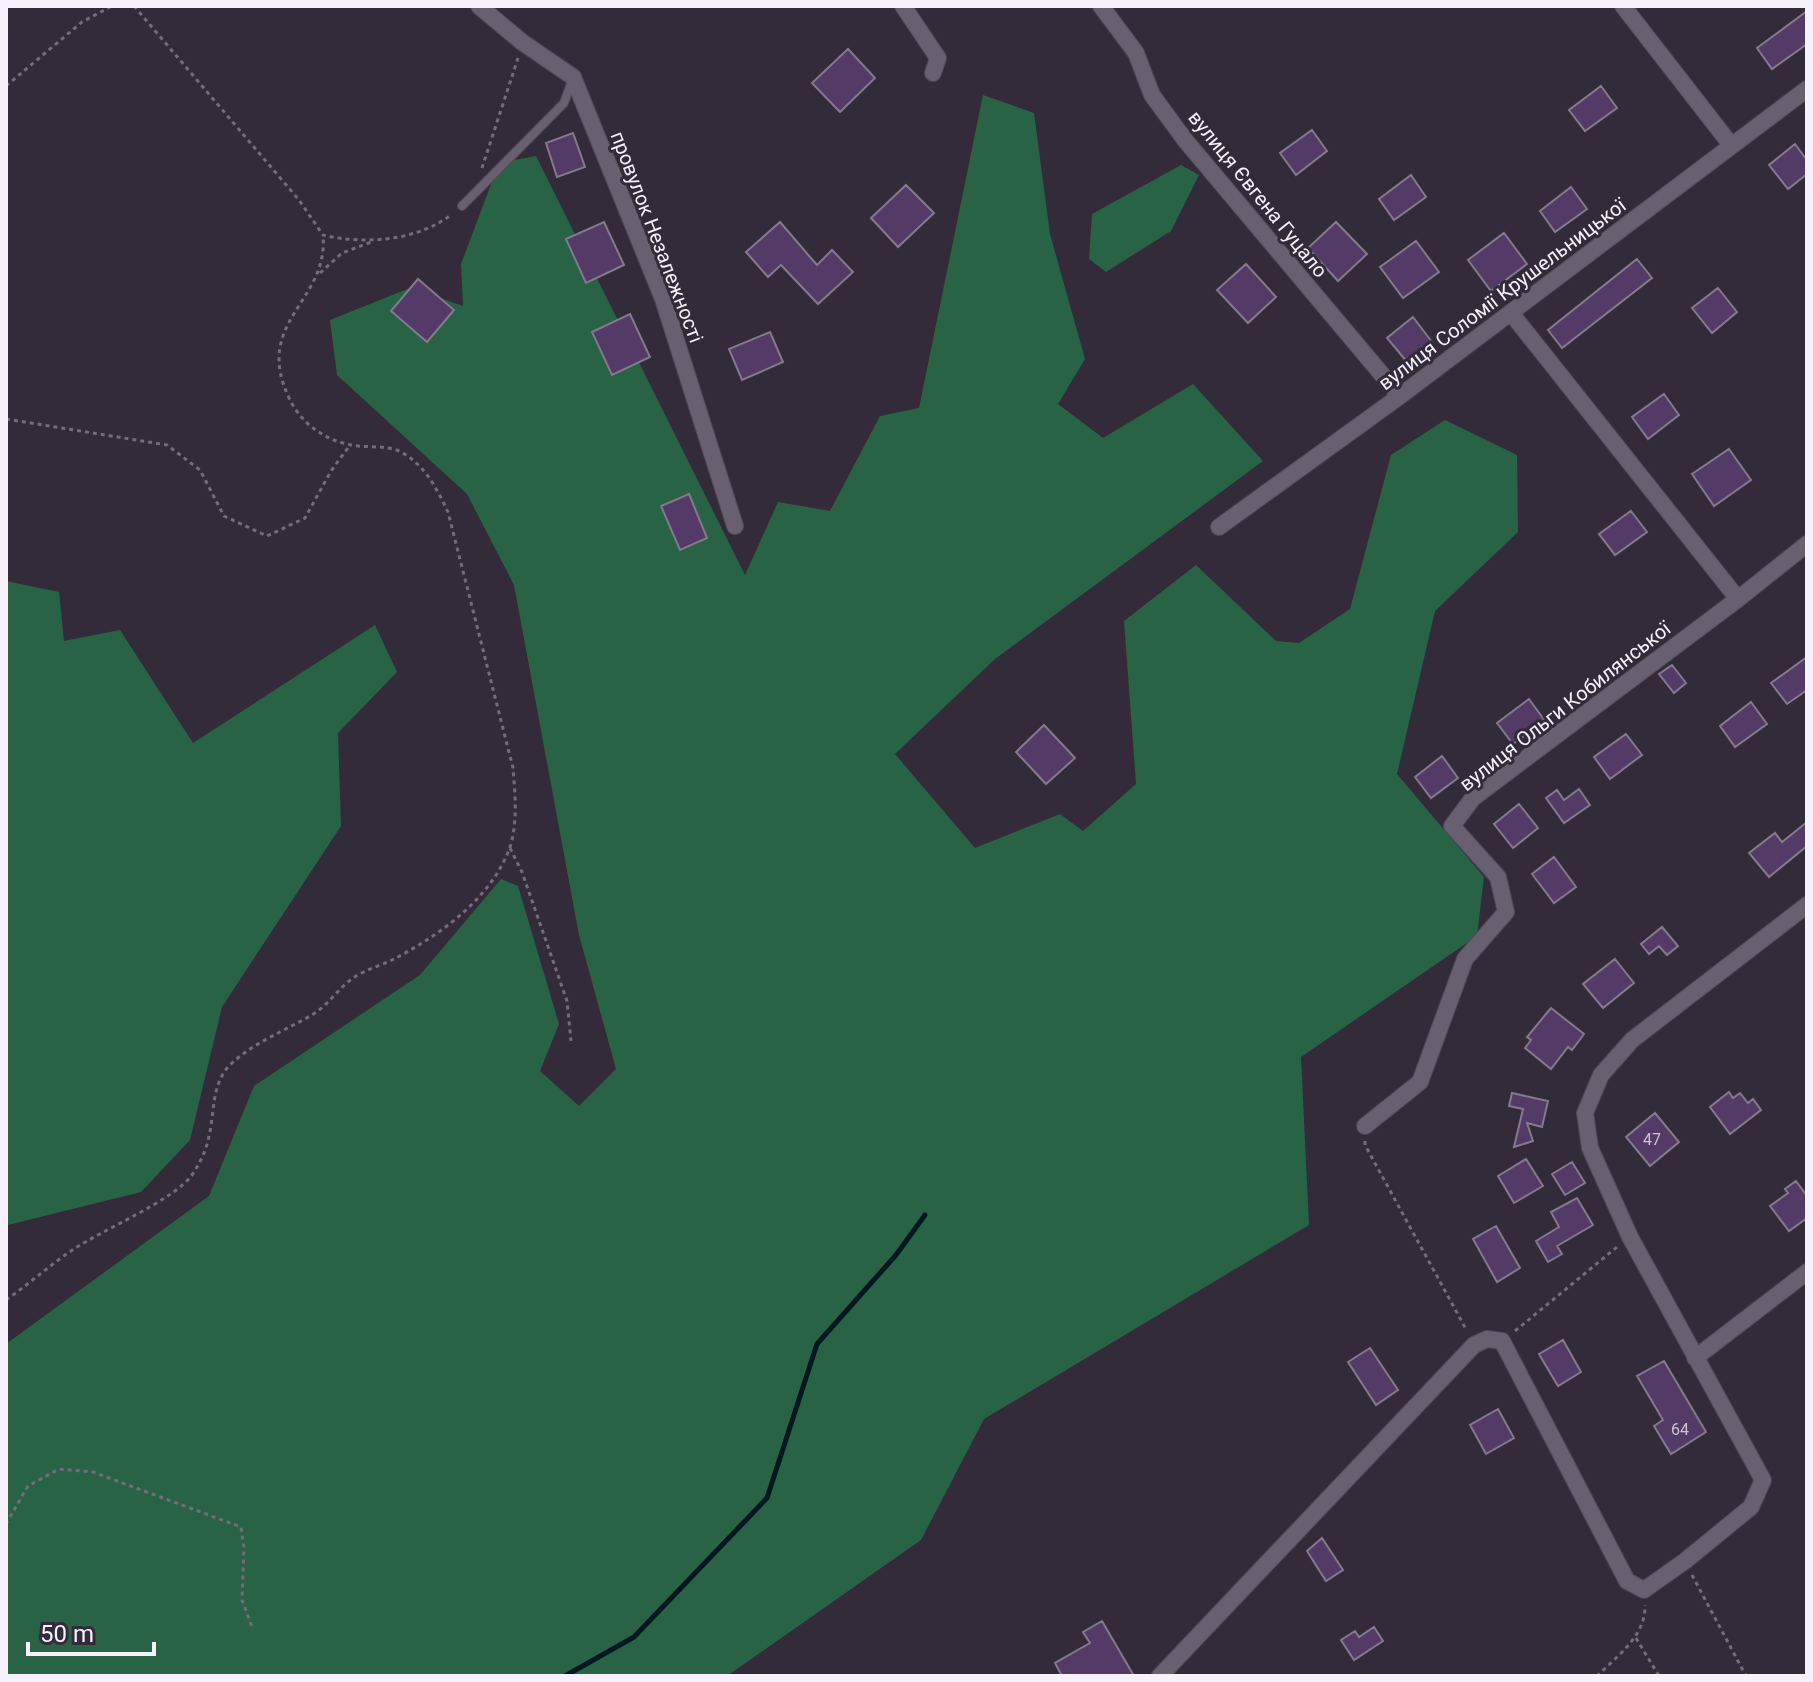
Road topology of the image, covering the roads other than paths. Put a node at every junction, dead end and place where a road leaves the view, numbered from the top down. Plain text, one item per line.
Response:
1 (479, 6) edge
2 (903, 6) edge
3 (1101, 6) edge
4 (1623, 6) edge
5 (933, 73) dead end
6 (573, 77) junction
7 (1807, 89) edge
8 (1731, 145) junction
9 (462, 206) road end
10 (1511, 313) junction
11 (1400, 396) junction
12 (735, 526) dead end
13 (1219, 527) dead end
14 (1807, 544) edge
15 (1738, 599) junction
16 (1807, 905) edge
17 (1365, 1126) road end
18 (1807, 1272) edge
19 (1695, 1358) junction
20 (1160, 1676) edge

1 - 6 street
2 - 5 street
3 - 11 street, вулиця Євгена Гуцало
4 - 8 street
6 - 9 lane
6 - 12 street, провулок Незалежності
7 - 8 street, вулиця Соломії Крушельницької
8 - 10 street, вулиця Соломії Крушельницької
10 - 11 street, вулиця Соломії Крушельницької
10 - 15 street
11 - 13 street, вулиця Соломії Крушельницької
14 - 15 street, вулиця Ольги Кобилянської
15 - 17 street, вулиця Ольги Кобилянської
16 - 19 street
18 - 19 street
19 - 20 street

